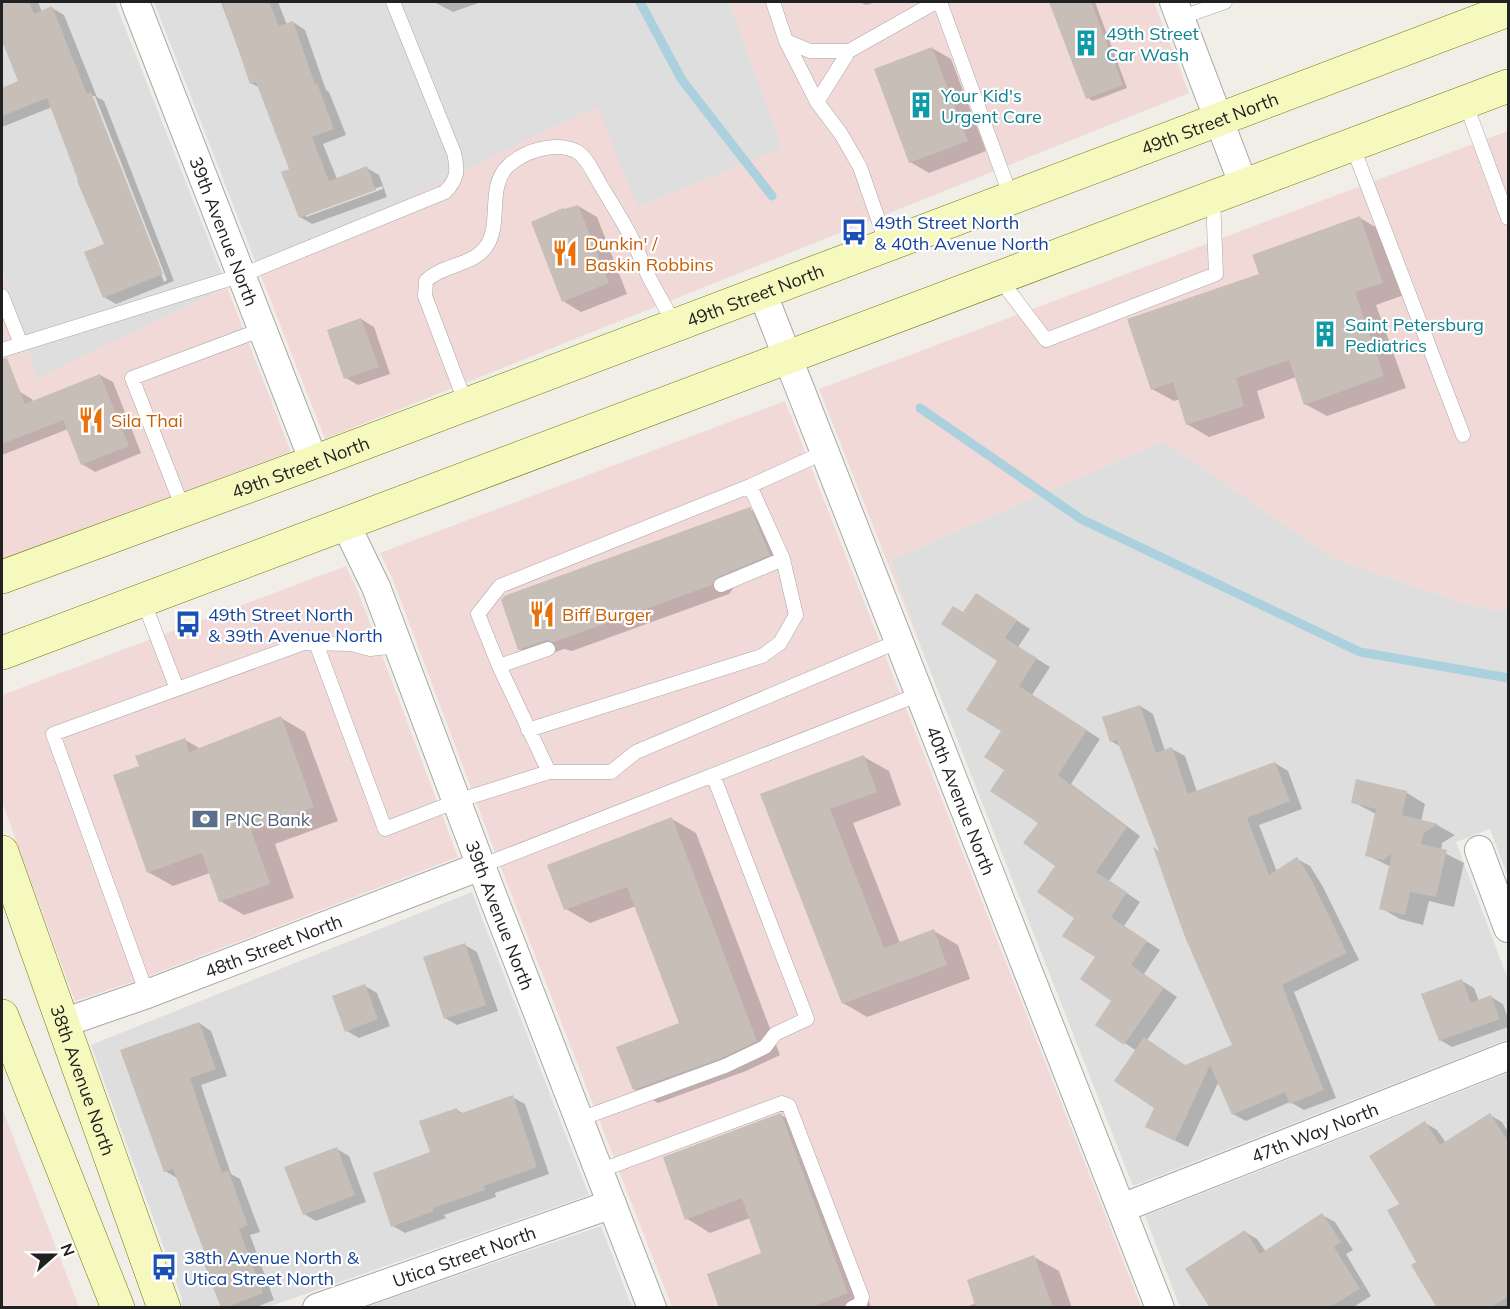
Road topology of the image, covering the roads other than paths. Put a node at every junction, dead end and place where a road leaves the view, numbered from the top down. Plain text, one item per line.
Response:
1 (135, 2) edge
2 (393, 2) edge
3 (773, 2) edge
4 (938, 2) edge
5 (1225, 2) edge
6 (1509, 9) edge
7 (1177, 10) edge
8 (786, 40) junction
9 (849, 51) junction
10 (1509, 86) edge
11 (817, 102) junction
12 (1465, 102) junction
13 (1218, 119) junction
14 (1352, 145) junction
15 (1244, 186) junction
16 (1011, 197) junction
17 (1213, 197) junction
18 (1508, 213) edge
19 (886, 245) junction
20 (242, 275) junction
21 (999, 278) junction
22 (762, 292) junction
23 (2, 296) edge
24 (675, 325) junction
25 (263, 328) junction
26 (21, 344) junction
27 (2, 350) edge
28 (787, 358) junction
29 (466, 404) junction
30 (1463, 435) dead end
31 (825, 452) junction
32 (314, 462) junction
33 (750, 486) junction
34 (184, 510) junction
35 (345, 524) junction
36 (783, 559) junction
37 (2, 577) edge
38 (721, 585) dead end
39 (143, 600) junction
40 (899, 641) junction
41 (316, 643) junction
42 (398, 646) junction
43 (548, 649) dead end
44 (2, 653) edge
45 (499, 666) junction
46 (177, 689) junction
47 (920, 694) junction
48 (528, 730) junction
49 (549, 772) junction
50 (713, 775) junction
51 (457, 801) junction
52 (1479, 850) dead end
53 (2, 852) edge
54 (481, 866) junction
55 (1509, 928) edge
56 (147, 994) junction
57 (63, 1023) junction
58 (4, 1031) edge
59 (1509, 1056) edge
60 (580, 1119) junction
61 (600, 1171) junction
62 (612, 1204) junction
63 (1122, 1208) junction
64 (118, 1308) edge
65 (164, 1308) edge
66 (317, 1308) edge
67 (652, 1308) edge
68 (852, 1308) edge
69 (1160, 1308) edge

1 - 20 street, 39th Avenue North
2 - 20 lane
3 - 8 lane
4 - 9 lane
4 - 16 lane
5 - 7 lane
6 - 13 main road, 49th Street North
7 - 13 street
8 - 9 lane
8 - 11 lane
9 - 11 lane
10 - 12 main road
11 - 19 lane
12 - 14 main road
12 - 18 lane
13 - 15 street
13 - 16 main road, 49th Street North
14 - 15 main road
14 - 30 lane
15 - 17 main road
16 - 19 main road, 49th Street North
17 - 21 main road
17 - 21 lane
19 - 22 main road, 49th Street North
20 - 25 street, 39th Avenue North
20 - 26 lane
21 - 28 main road
22 - 24 main road, 49th Street North
22 - 28 street, 40th Avenue North
23 - 26 lane
24 - 29 main road, 49th Street North
24 - 29 lane
25 - 32 street, 39th Avenue North
25 - 34 lane
26 - 27 lane
28 - 31 street, 40th Avenue North
28 - 35 main road
29 - 32 main road, 49th Street North
31 - 33 lane
31 - 40 street, 40th Avenue North
32 - 34 main road, 49th Street North
33 - 36 lane
33 - 45 lane
34 - 37 main road, 49th Street North
35 - 39 main road
35 - 42 street, 39th Avenue North
36 - 38 lane
36 - 48 lane
39 - 44 main road
39 - 46 lane
40 - 47 street, 40th Avenue North
40 - 49 lane
41 - 42 lane
41 - 46 lane
41 - 51 lane
42 - 51 street, 39th Avenue North
43 - 45 lane
45 - 48 lane
46 - 56 lane
47 - 50 lane
47 - 63 street, 40th Avenue North
48 - 49 lane
49 - 51 lane
50 - 54 lane
50 - 60 lane
51 - 54 street, 39th Avenue North
52 - 55 street
53 - 57 main road, 38th Avenue North
54 - 56 street, 48th Street North
54 - 60 street, 39th Avenue North
56 - 57 street, 48th Street North
57 - 65 main road, 38th Avenue North
58 - 64 main road
59 - 63 street, 47th Way North
60 - 61 street, 39th Avenue North
61 - 62 street, 39th Avenue North
61 - 68 lane
62 - 66 street, Utica Street North
62 - 67 street, 39th Avenue North
63 - 69 street, 40th Avenue North

